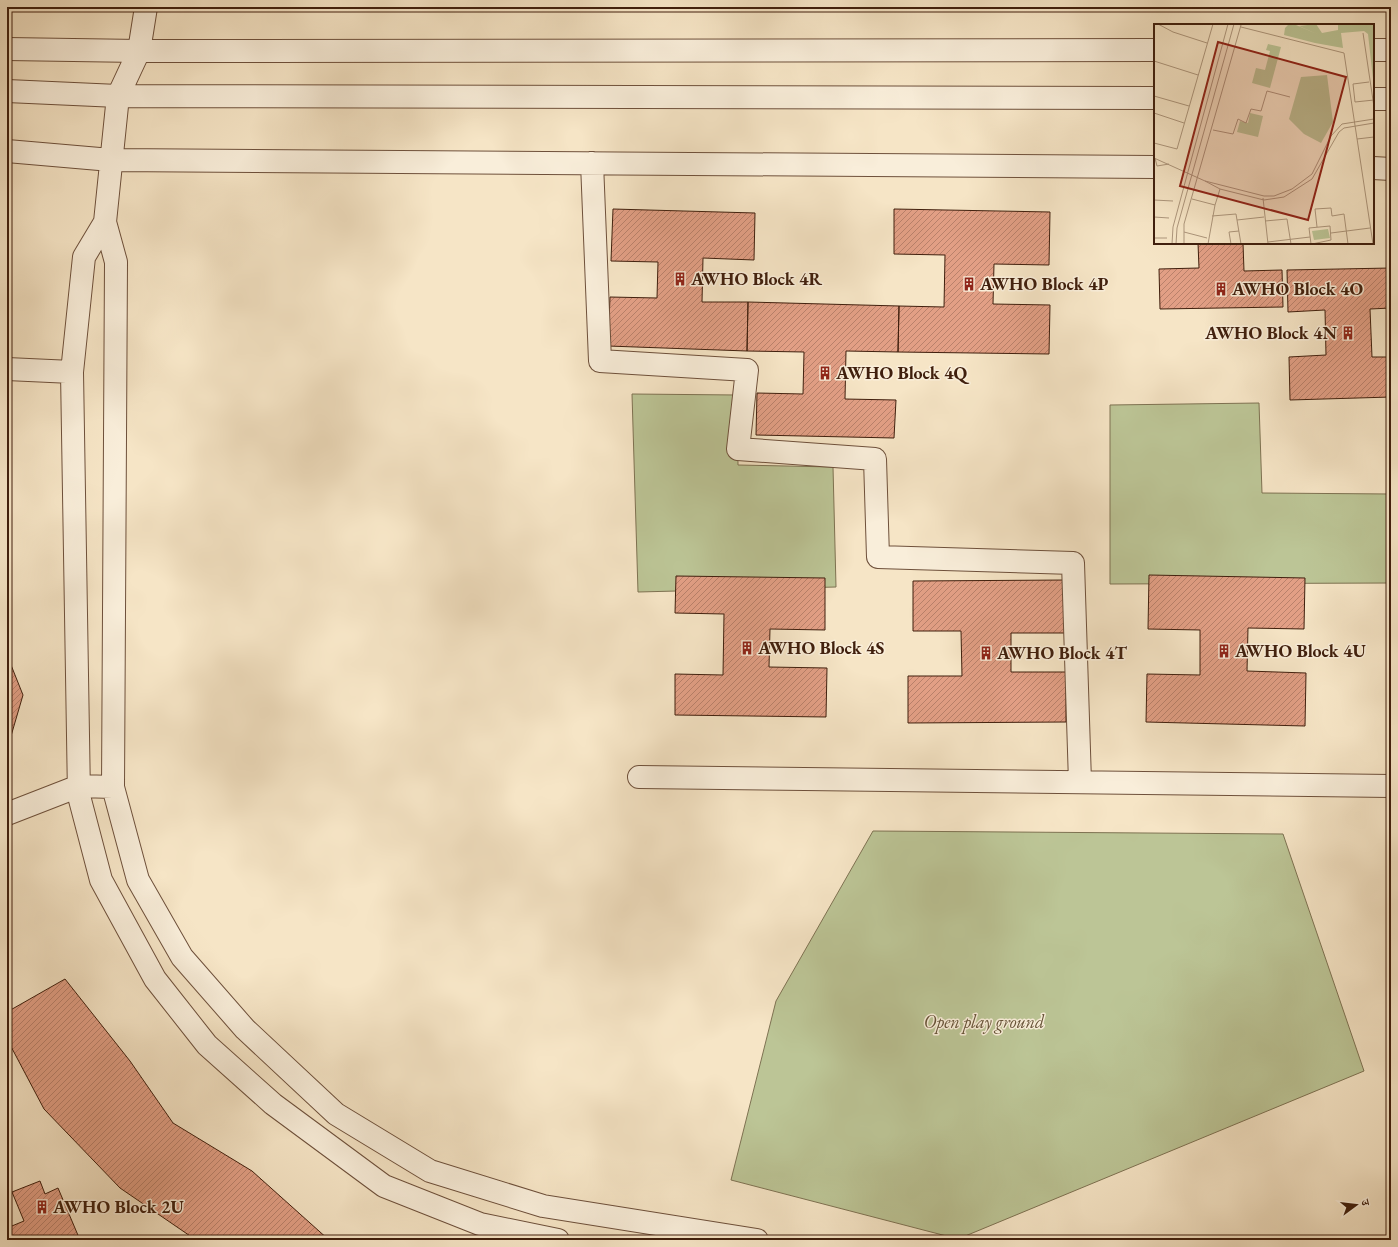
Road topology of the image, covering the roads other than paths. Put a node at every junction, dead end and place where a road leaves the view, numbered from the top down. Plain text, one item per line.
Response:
1 (146, 7) edge
2 (7, 49) edge
3 (1154, 50) edge
4 (1374, 50) edge
5 (1391, 50) edge
6 (139, 51) junction
7 (7, 91) edge
8 (118, 96) junction
9 (1154, 98) edge
10 (1374, 99) edge
11 (1391, 99) edge
12 (7, 151) edge
13 (111, 160) junction
14 (592, 163) junction
15 (1154, 167) edge
16 (1374, 168) edge
17 (1391, 169) edge
18 (105, 222) junction
19 (7, 369) edge
20 (72, 372) junction
21 (639, 777) dead end
22 (1080, 782) junction
23 (79, 786) junction
24 (1391, 786) edge
25 (113, 787) junction
26 (7, 814) edge
27 (558, 1240) edge
28 (757, 1240) edge

1 - 6 street
2 - 6 street
3 - 6 street
4 - 5 street
6 - 8 street
7 - 8 street
8 - 9 street
8 - 13 street
10 - 11 street
12 - 13 street
13 - 14 street
13 - 18 street
14 - 15 street
14 - 22 street
16 - 17 street
18 - 20 street
18 - 25 street
19 - 20 street
20 - 23 street
21 - 22 street
22 - 24 street
23 - 25 street
23 - 26 street
23 - 27 street
25 - 28 street

